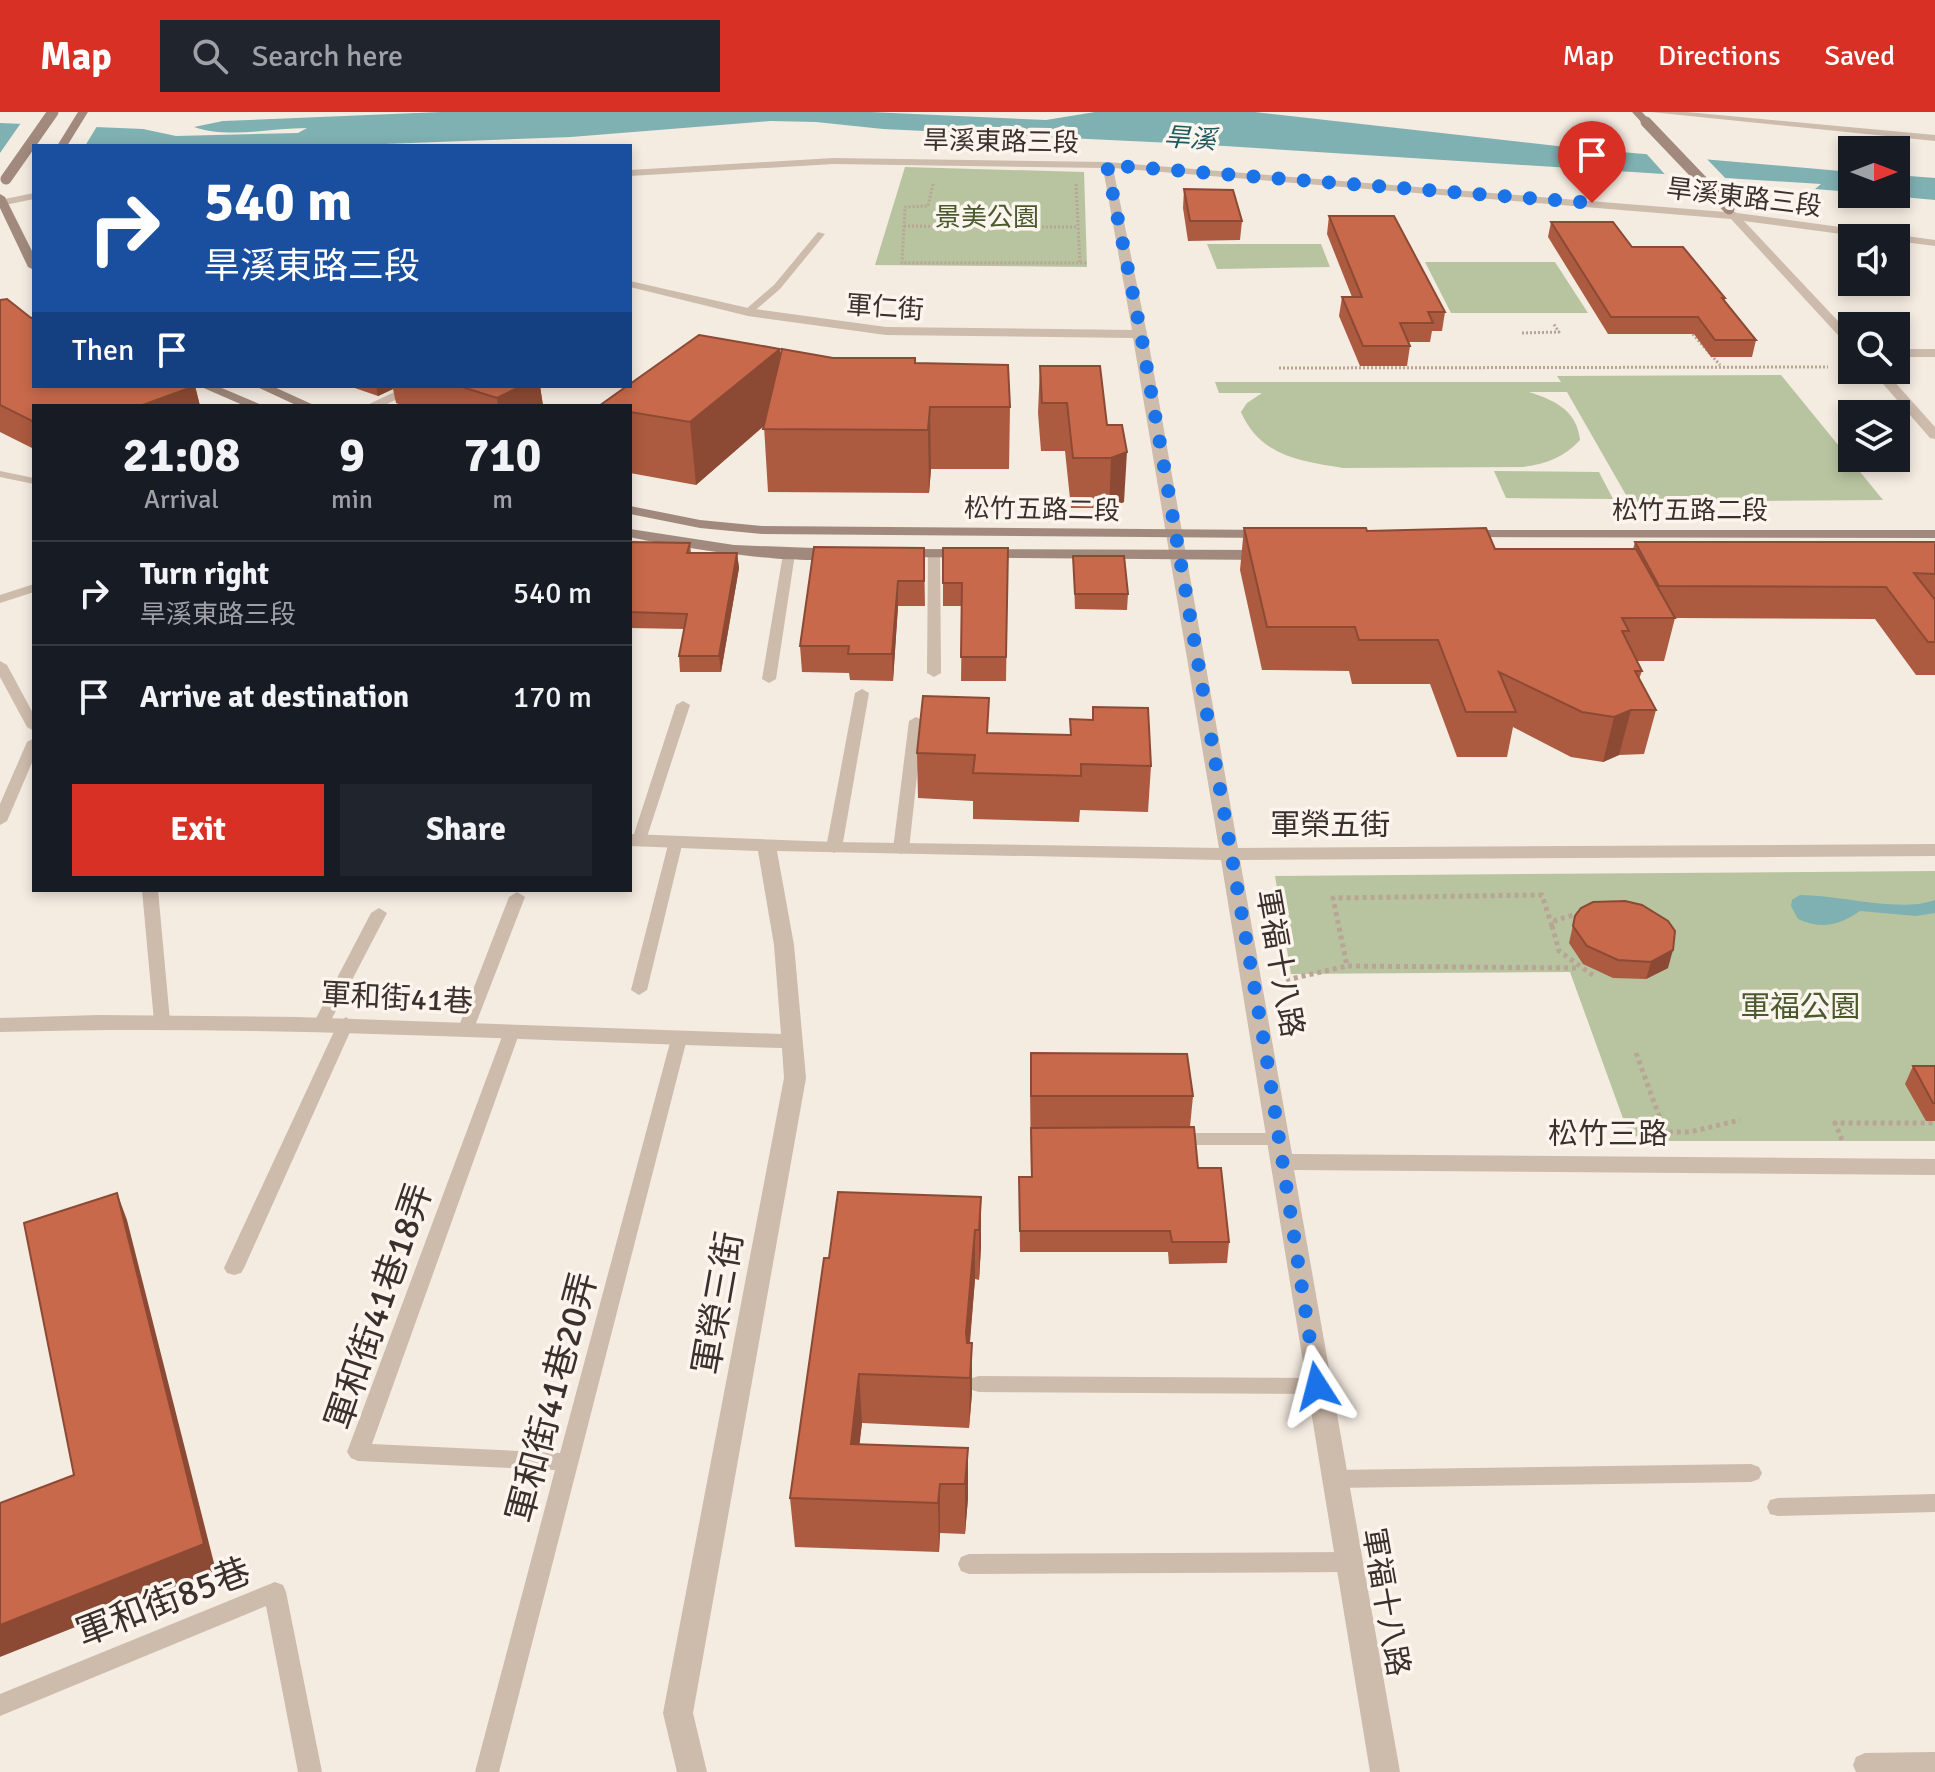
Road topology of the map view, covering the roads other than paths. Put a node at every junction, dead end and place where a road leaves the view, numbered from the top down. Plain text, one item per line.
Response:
1 (53, 112) edge
2 (83, 112) edge
3 (1637, 112) edge
4 (1656, 112) edge
5 (1935, 138) edge
6 (33, 144) edge
7 (63, 144) edge
8 (32, 146) edge
9 (1107, 165) junction
10 (632, 173) edge
11 (2, 194) edge
12 (32, 196) edge
13 (1732, 213) junction
14 (1838, 229) edge
15 (821, 234) dead end
16 (1910, 240) edge
17 (1935, 243) edge
18 (32, 262) edge
19 (634, 288) edge
20 (748, 312) junction
21 (1838, 328) edge
22 (1141, 334) junction
23 (1910, 353) edge
24 (1935, 353) edge
25 (1889, 384) edge
26 (210, 388) edge
27 (266, 388) edge
28 (413, 388) edge
29 (252, 404) edge
30 (304, 404) edge
31 (377, 404) edge
32 (1935, 435) edge
33 (0, 474) edge
34 (32, 481) edge
35 (632, 510) edge
36 (632, 533) edge
37 (1174, 534) junction
38 (1285, 534) edge
39 (1443, 534) edge
40 (1935, 534) edge
41 (789, 554) junction
42 (862, 554) edge
43 (890, 554) edge
44 (934, 554) junction
45 (1288, 555) edge
46 (1177, 556) junction
47 (32, 589) edge
48 (0, 599) edge
49 (0, 665) edge
50 (934, 673) dead end
51 (769, 679) dead end
52 (862, 693) dead end
53 (683, 705) dead end
54 (916, 721) dead end
55 (32, 723) edge
56 (32, 747) edge
57 (0, 821) edge
58 (635, 840) edge
59 (676, 841) junction
60 (766, 845) junction
61 (834, 848) junction
62 (901, 849) junction
63 (1935, 850) edge
64 (1231, 854) junction
65 (150, 892) edge
66 (517, 897) dead end
67 (379, 913) dead end
68 (639, 990) dead end
69 (162, 1021) junction
70 (346, 1023) junction
71 (321, 1024) junction
72 (0, 1025) edge
73 (465, 1031) junction
74 (511, 1034) junction
75 (679, 1039) junction
76 (791, 1041) junction
77 (1154, 1139) edge
78 (1280, 1151) junction
79 (1935, 1167) edge
80 (234, 1268) dead end
81 (979, 1384) dead end
82 (1317, 1386) junction
83 (570, 1462) junction
84 (1751, 1473) dead end
85 (1334, 1479) junction
86 (1935, 1503) edge
87 (1778, 1507) dead end
88 (1349, 1562) junction
89 (969, 1564) dead end
90 (0, 1705) edge
91 (1935, 1764) edge
92 (1865, 1765) dead end
93 (310, 1772) edge
94 (487, 1772) edge
95 (692, 1772) edge
96 (1385, 1772) edge

1 - 6 street, bridge
2 - 7 street
3 - 13 street, bridge
4 - 5 street
8 - 11 street, bridge
9 - 10 street, 旱溪東路三段
9 - 13 street, 旱溪東路三段
9 - 22 street, 軍福十八路
11 - 12 street
11 - 18 street
13 - 14 street, 旱溪東路三段
13 - 21 street
15 - 20 lane
16 - 17 street, 旱溪東路三段
19 - 20 street, 軍仁街
20 - 22 street, 軍仁街
22 - 37 street, 軍福十八路
23 - 24 street
25 - 32 street
26 - 29 street
27 - 30 street
28 - 31 street
33 - 34 lane
35 - 37 street, 松竹五路二段
36 - 41 street
37 - 38 street, 松竹五路二段
37 - 46 street, 軍福十八路
39 - 40 street, 松竹五路二段
41 - 42 street
41 - 51 lane
43 - 44 street, 松竹五路二段
44 - 46 street, 松竹五路二段
44 - 50 lane
45 - 46 street, 松竹五路二段
46 - 64 street, 軍福十八路
47 - 48 lane
49 - 55 lane
52 - 61 lane
53 - 58 lane
54 - 62 lane
56 - 57 lane
58 - 59 street, 軍榮五街
59 - 60 street, 軍榮五街
59 - 68 lane
60 - 61 street, 軍榮五街
60 - 76 street, 軍榮三街
61 - 62 street, 軍榮五街
62 - 64 street, 軍榮五街
63 - 64 street, 軍榮五街
64 - 78 street, 軍福十八路
65 - 69 lane
66 - 73 lane
67 - 71 lane
69 - 71 street, 軍和街41巷
69 - 72 street, 軍和街41巷
70 - 71 street, 軍和街41巷
70 - 73 street, 軍和街41巷
70 - 80 lane
73 - 74 street, 軍和街41巷
74 - 75 street, 軍和街41巷
74 - 83 lane, 軍和街41巷18弄
75 - 76 street, 軍和街41巷
75 - 83 lane, 軍和街41巷20弄
76 - 95 street, 軍榮三街
77 - 78 lane
78 - 79 street, 松竹三路
78 - 82 street, 軍福十八路
81 - 82 lane
82 - 85 street, 軍福十八路
83 - 94 lane, 軍和街41巷20弄
84 - 85 lane
85 - 88 street, 軍福十八路
86 - 87 lane
88 - 89 lane
88 - 96 street, 軍福十八路
90 - 93 lane, 軍和街85巷
91 - 92 lane

